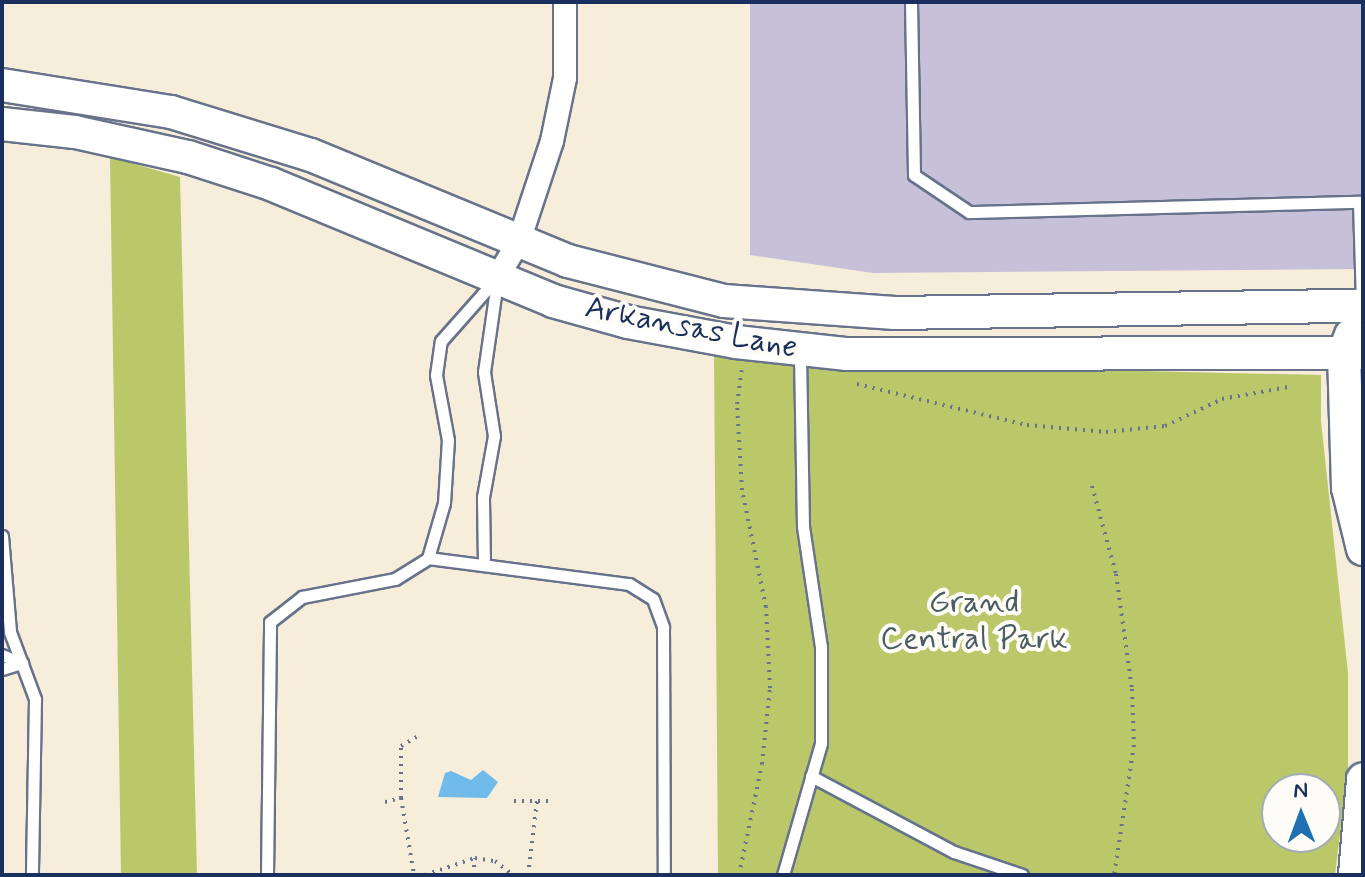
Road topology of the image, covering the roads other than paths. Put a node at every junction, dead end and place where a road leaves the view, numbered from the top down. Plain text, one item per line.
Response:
1 (565, 2) edge
2 (911, 2) edge
3 (2, 85) edge
4 (2, 124) edge
5 (1361, 202) edge
6 (519, 241) junction
7 (497, 278) junction
8 (1363, 307) edge
9 (800, 349) junction
10 (1354, 353) edge
11 (2, 536) edge
12 (1363, 549) edge
13 (428, 558) junction
14 (484, 563) junction
15 (2, 655) edge
16 (22, 663) junction
17 (2, 669) edge
18 (811, 776) junction
19 (1363, 779) edge
20 (32, 875) edge
21 (267, 875) edge
22 (664, 875) edge
23 (783, 875) edge
24 (1022, 875) edge
25 (1355, 875) edge

1 - 6 street
2 - 5 lane
3 - 6 main road, Arkansas Lane
4 - 7 main road, Arkansas Lane
5 - 8 lane
6 - 7 street
6 - 8 main road, Arkansas Lane
7 - 9 main road, Arkansas Lane
7 - 13 lane
7 - 14 lane
8 - 10 main road
9 - 10 main road, Arkansas Lane
9 - 18 lane
10 - 12 main road
11 - 16 lane
13 - 14 lane
13 - 21 lane
14 - 22 lane
15 - 16 lane
16 - 17 lane
16 - 20 lane
18 - 23 lane
18 - 24 lane
19 - 25 main road

